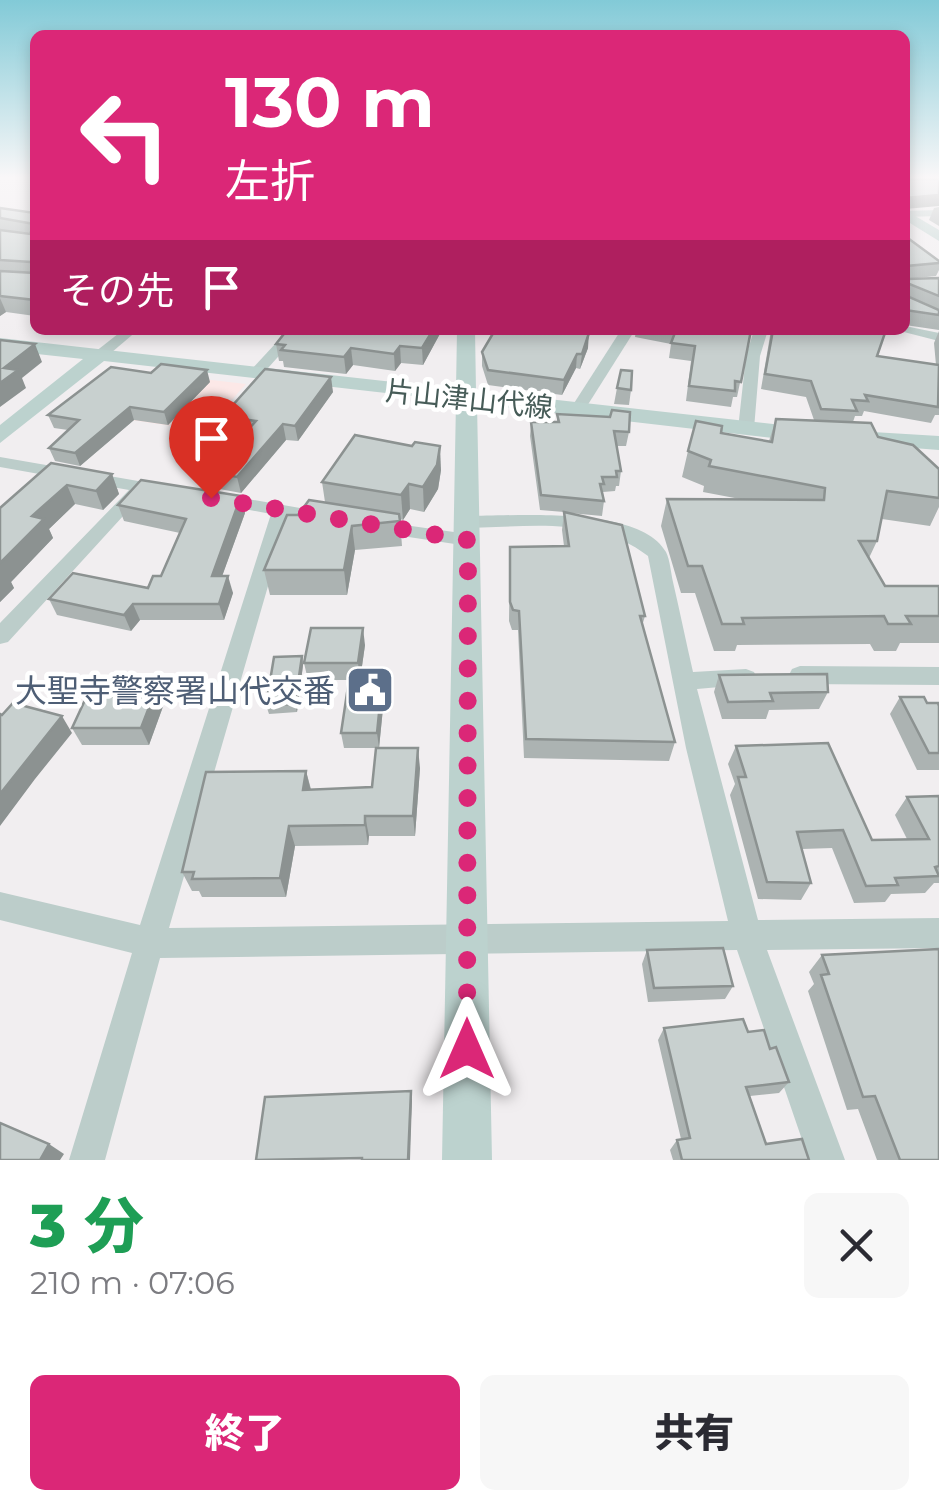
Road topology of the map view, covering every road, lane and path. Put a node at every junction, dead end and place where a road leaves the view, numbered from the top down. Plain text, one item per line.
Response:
1 (910, 331) edge
2 (125, 335) edge
3 (291, 335) edge
4 (466, 335) edge
5 (625, 335) edge
6 (759, 335) edge
7 (939, 337) edge
8 (0, 344) edge
9 (100, 355) junction
10 (256, 374) junction
11 (463, 399) junction
12 (577, 412) junction
13 (746, 430) junction
14 (1, 434) edge
15 (912, 442) junction
16 (939, 443) edge
17 (0, 462) edge
18 (930, 465) edge
19 (140, 487) junction
20 (282, 508) junction
21 (468, 531) junction
22 (0, 636) edge
23 (939, 676) edge
24 (683, 681) junction
25 (0, 906) edge
26 (939, 932) edge
27 (747, 936) junction
28 (467, 938) junction
29 (150, 942) junction
30 (87, 1160) edge
31 (466, 1160) edge
32 (828, 1160) edge

1 - 7 street
2 - 9 street
3 - 10 street
4 - 11 street
5 - 12 street
6 - 13 street
8 - 9 street, 片山津山代線
9 - 10 street, 片山津山代線
9 - 14 street
10 - 11 street, 片山津山代線
11 - 12 street, 片山津山代線
11 - 21 street
12 - 13 street, 片山津山代線
13 - 15 street, 片山津山代線
15 - 16 street, 片山津山代線
15 - 18 street
17 - 19 street
19 - 20 street
19 - 22 street
20 - 21 street
20 - 29 street
21 - 24 street
21 - 28 street
23 - 24 street
24 - 27 street
25 - 29 street
26 - 27 street
27 - 28 street
27 - 32 street
28 - 29 street
28 - 31 street
29 - 30 street

